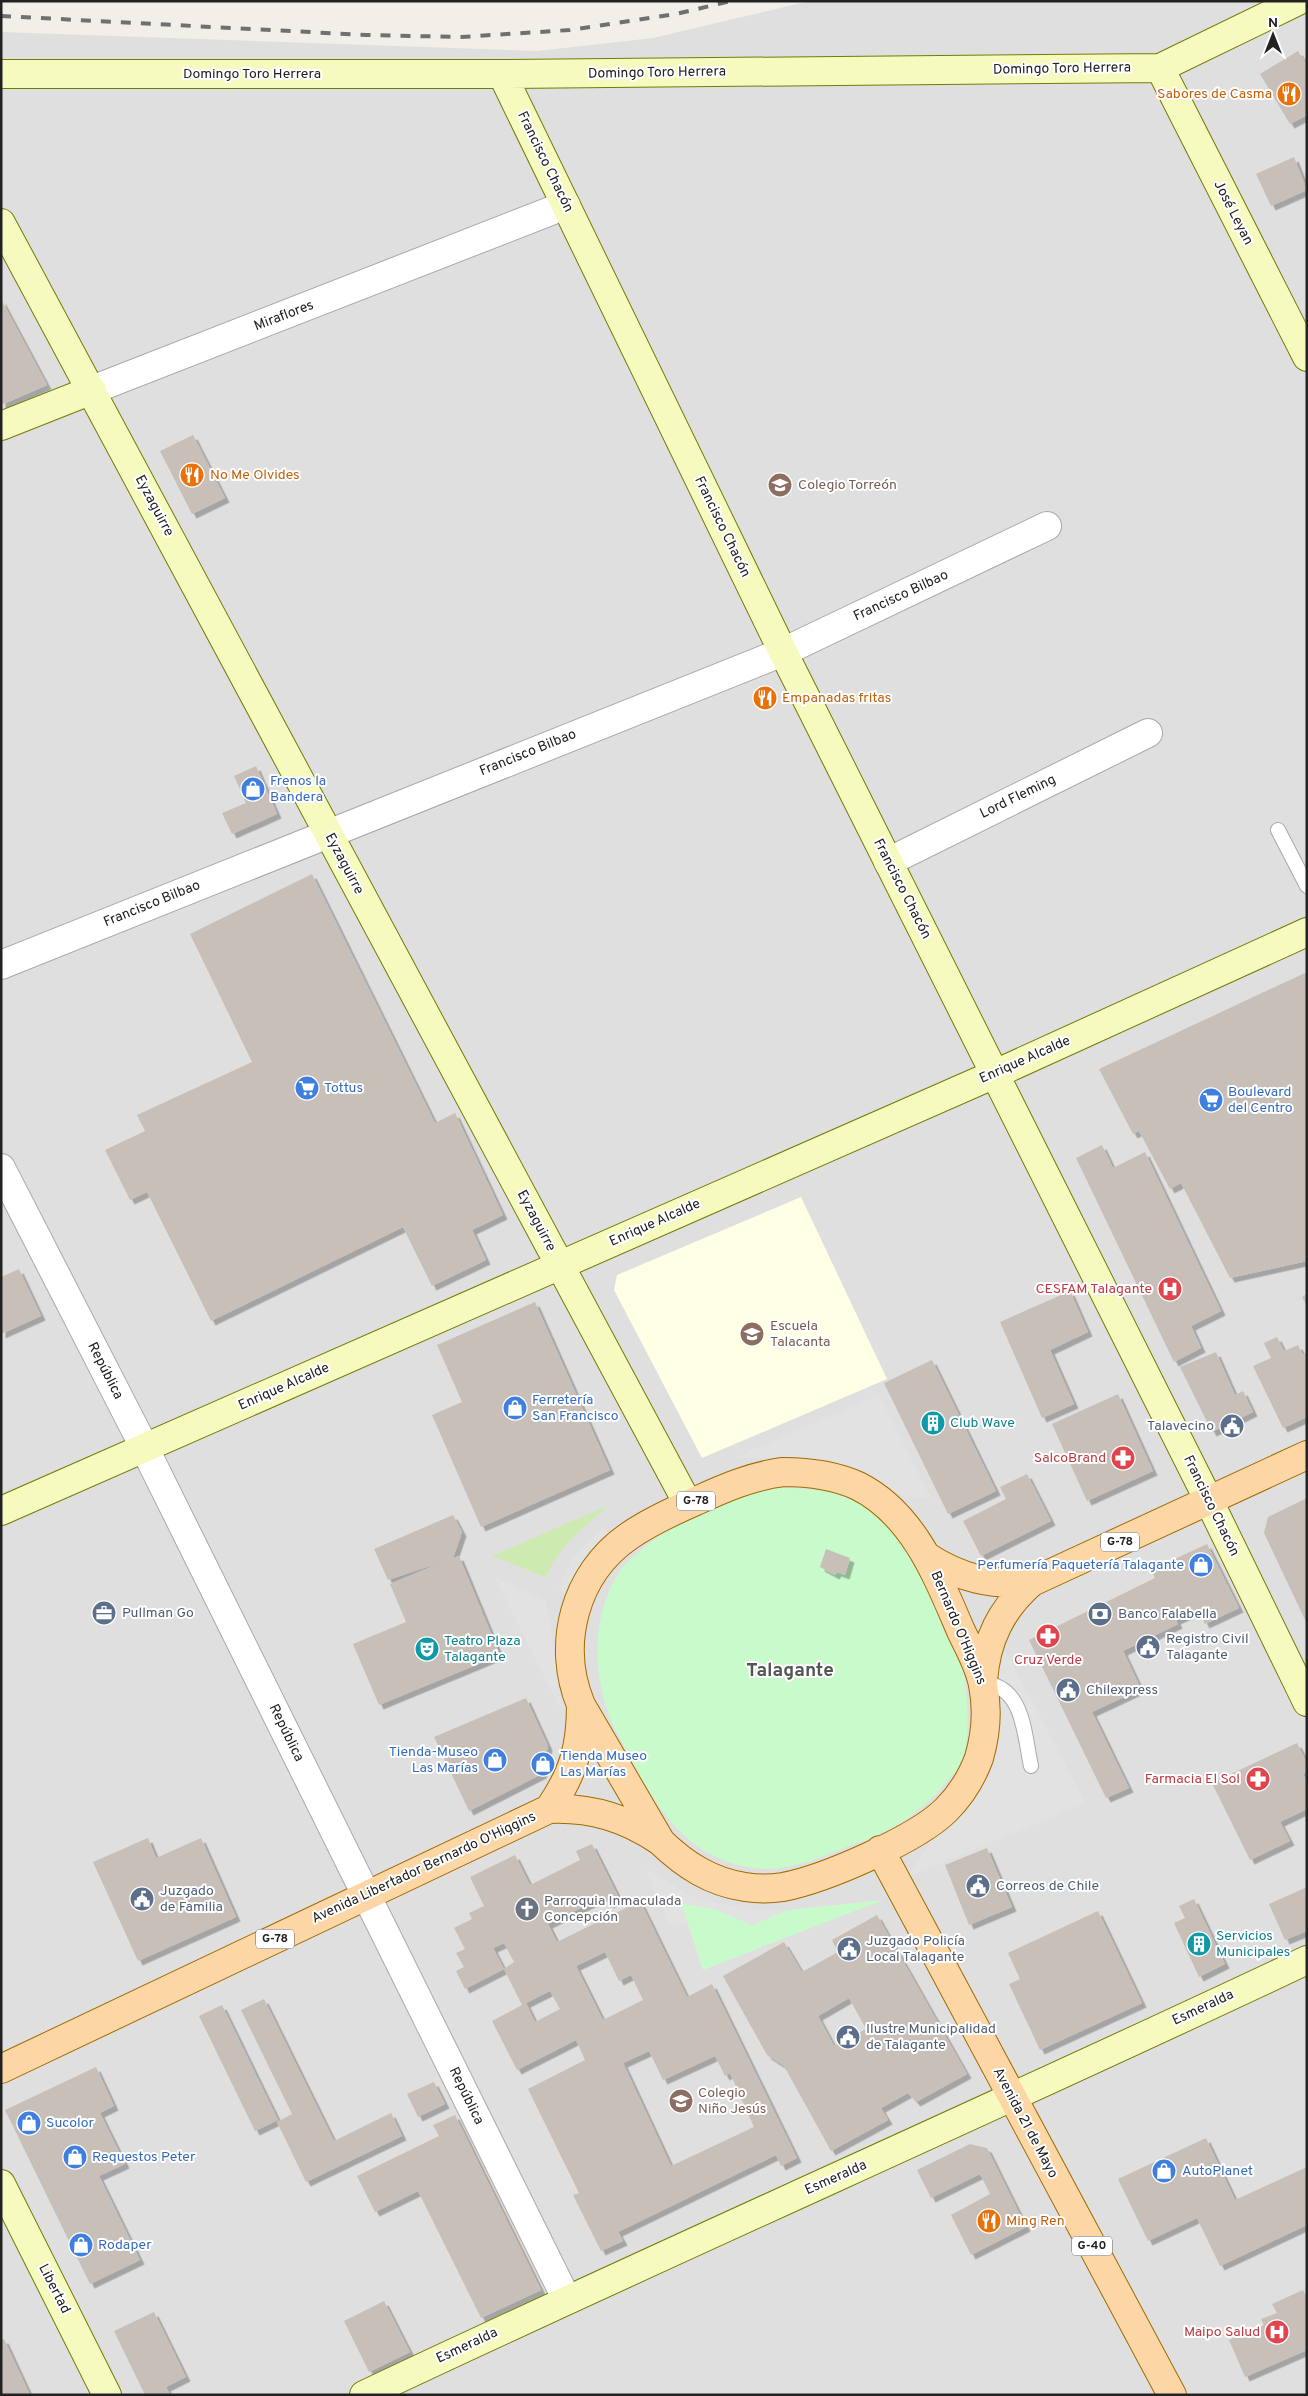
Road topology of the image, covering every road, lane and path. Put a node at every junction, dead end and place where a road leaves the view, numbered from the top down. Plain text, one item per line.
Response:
1 (1298, 1) edge
2 (1160, 68) junction
3 (1, 74) edge
4 (502, 74) junction
5 (566, 205) junction
6 (1, 223) edge
7 (1307, 358) edge
8 (92, 390) junction
9 (1, 426) edge
10 (1048, 526) dead end
11 (783, 652) junction
12 (1148, 733) dead end
13 (1278, 830) dead end
14 (328, 832) junction
15 (888, 862) junction
16 (1307, 886) edge
17 (1307, 932) edge
18 (1, 965) edge
19 (995, 1074) junction
20 (1, 1168) edge
21 (560, 1265) junction
22 (144, 1449) junction
23 (1307, 1455) edge
24 (1209, 1501) junction
25 (688, 1504) junction
26 (1, 1511) edge
27 (926, 1556) junction
28 (1032, 1582) junction
29 (983, 1682) junction
30 (1307, 1702) edge
31 (582, 1705) junction
32 (1031, 1766) dead end
33 (549, 1809) junction
34 (661, 1842) junction
35 (880, 1850) junction
36 (366, 1895) junction
37 (1307, 1960) edge
38 (1, 2069) edge
39 (1012, 2098) junction
40 (4, 2194) edge
41 (567, 2300) junction
42 (107, 2395) edge
43 (364, 2395) edge
44 (1172, 2395) edge

1 - 2 street, Domingo Toro Herrera
2 - 4 street, Domingo Toro Herrera
2 - 7 street, José Leyan
3 - 4 street, Domingo Toro Herrera
4 - 5 street, Francisco Chacón
5 - 8 street, Miraflores
5 - 11 street, Francisco Chacón
6 - 8 street, Eyzaguirre
8 - 9 street, Miraflores
8 - 14 street, Eyzaguirre
10 - 11 street, Francisco Bilbao
11 - 14 street, Francisco Bilbao
11 - 15 street, Francisco Chacón
12 - 15 street, Lord Fleming
13 - 16 lane
14 - 18 street, Francisco Bilbao
14 - 21 street, Eyzaguirre
15 - 19 street, Francisco Chacón
17 - 19 street, Enrique Alcalde
19 - 21 street, Enrique Alcalde
19 - 24 street, Francisco Chacón
20 - 22 street, República
21 - 22 street, Enrique Alcalde
21 - 25 street, Eyzaguirre
22 - 26 street, Enrique Alcalde
22 - 36 street, República
23 - 24 main road, G-78
24 - 28 main road, G-78
24 - 30 street, Francisco Chacón
25 - 27 main road, Bernardo O'Higgins / G-78
25 - 31 main road, Bernardo O'Higgins / G-78
27 - 28 main road, G-78
27 - 29 main road, Bernardo O'Higgins / G-78
28 - 29 main road, G-78
29 - 32 lane
29 - 35 main road, Bernardo O'Higgins / G-78
31 - 33 main road, Avenida Libertador Bernardo O'Higgins / G-78
31 - 34 main road, Bernardo O'Higgins / G-78
33 - 34 main road, Avenida Libertador Bernardo O'Higgins / G-78
33 - 36 main road, Avenida Libertador Bernardo O'Higgins / G-78
34 - 35 main road, Bernardo O'Higgins / G-78
35 - 39 main road, Avenida 21 de Mayo / G-40
36 - 38 main road, Avenida Libertador Bernardo O'Higgins / G-78
36 - 41 street, República
37 - 39 street, Esmeralda
39 - 41 street, Esmeralda
39 - 44 main road, Avenida 21 de Mayo / G-40
40 - 42 street, Libertad
41 - 43 street, Esmeralda

